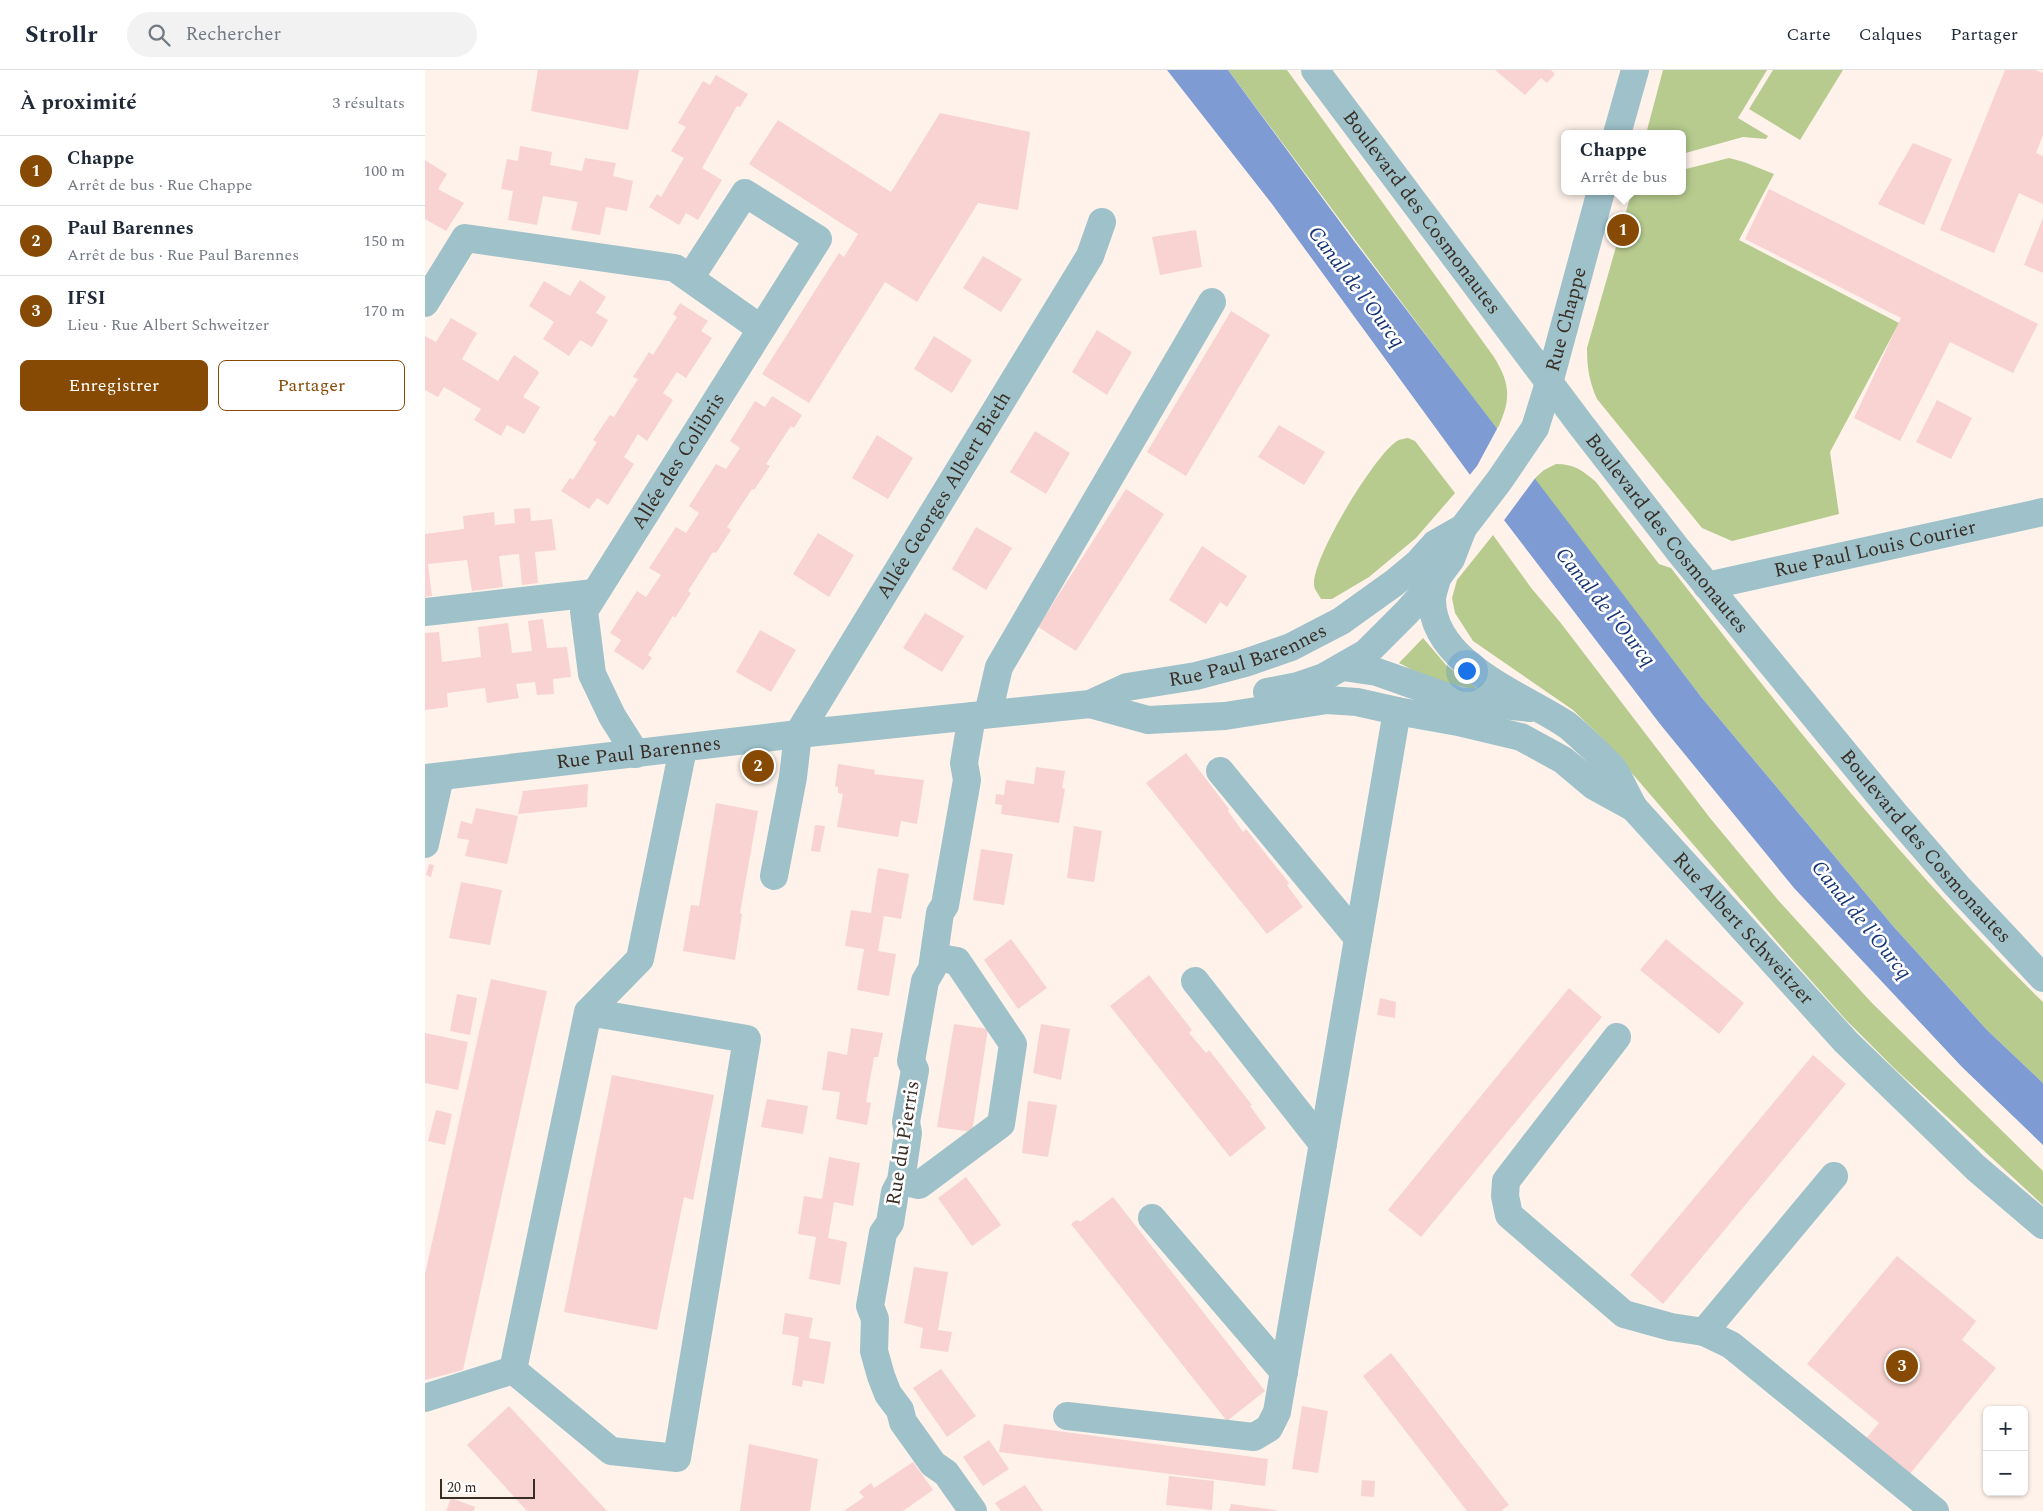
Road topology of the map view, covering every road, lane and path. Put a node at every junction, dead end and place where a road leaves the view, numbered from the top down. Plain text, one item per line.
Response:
1 (1315, 70) edge
2 (1635, 70) edge
3 (1618, 130) edge
4 (1600, 195) edge
5 (1102, 222) dead end
6 (690, 278) junction
7 (1212, 302) dead end
8 (425, 304) edge
9 (760, 328) junction
10 (1549, 383) junction
11 (2043, 512) edge
12 (1468, 522) junction
13 (1437, 578) junction
14 (1395, 583) junction
15 (1707, 586) junction
16 (594, 593) junction
17 (425, 612) edge
18 (1320, 632) junction
19 (1343, 667) junction
20 (1357, 702) junction
21 (1090, 704) junction
22 (1539, 709) junction
23 (1397, 712) junction
24 (980, 715) junction
25 (1126, 715) junction
26 (798, 734) junction
27 (683, 749) junction
28 (636, 754) junction
29 (1220, 771) dead end
30 (433, 777) edge
31 (1634, 808) junction
32 (425, 844) edge
33 (774, 876) dead end
34 (1358, 938) junction
35 (934, 957) junction
36 (2043, 978) edge
37 (1195, 981) dead end
38 (588, 1012) junction
39 (1617, 1037) dead end
40 (1323, 1144) junction
41 (1834, 1176) dead end
42 (901, 1181) junction
43 (1152, 1218) dead end
44 (2043, 1225) edge
45 (1703, 1332) junction
46 (513, 1370) junction
47 (1284, 1372) junction
48 (425, 1398) edge
49 (1067, 1416) dead end
50 (973, 1511) edge
51 (1935, 1511) edge

1 - 10 street, Boulevard des Cosmonautes
2 - 3 street
4 - 10 street, Rue Chappe
5 - 26 street, Allée Georges Albert Bieth
6 - 8 street
6 - 9 street
6 - 9 street, Allée des Colibris
7 - 24 street, Rue du Pierris
9 - 16 street, Allée des Colibris
10 - 12 street, Rue Chappe
10 - 15 street, Boulevard des Cosmonautes
11 - 15 street, Rue Paul Louis Courier
12 - 13 street, Rue Paul Barennes
12 - 14 street, Rue Paul Barennes
13 - 19 street, Rue Paul Barennes
13 - 22 street
14 - 18 street, Rue Paul Barennes
14 - 19 street, Rue Paul Barennes
15 - 36 street, Boulevard des Cosmonautes
16 - 17 street
16 - 28 street, Allée des Colibris
18 - 19 street
18 - 21 street, Rue Paul Barennes
19 - 20 street
19 - 22 street
19 - 25 street, Rue Paul Barennes
20 - 23 street, Rue Paul Barennes
20 - 25 street, Rue Paul Barennes
21 - 24 street, Rue Paul Barennes
21 - 25 street, Rue Paul Barennes
22 - 31 street
23 - 31 street, Rue Albert Schweitzer
23 - 34 street
24 - 26 street, Rue Paul Barennes
24 - 35 street, Rue du Pierris
26 - 27 street, Rue Paul Barennes
26 - 33 street
27 - 28 street, Rue Paul Barennes
27 - 38 street
28 - 30 street, Rue Paul Barennes
29 - 34 street
30 - 32 street
31 - 44 street, Rue Albert Schweitzer
34 - 40 street
35 - 42 street, Rue du Pierris
35 - 42 street
37 - 40 street
38 - 46 street
38 - 46 street
39 - 45 street
40 - 47 street
41 - 45 street
42 - 50 street, Rue du Pierris
43 - 47 street
45 - 51 street
46 - 48 street
47 - 49 street

